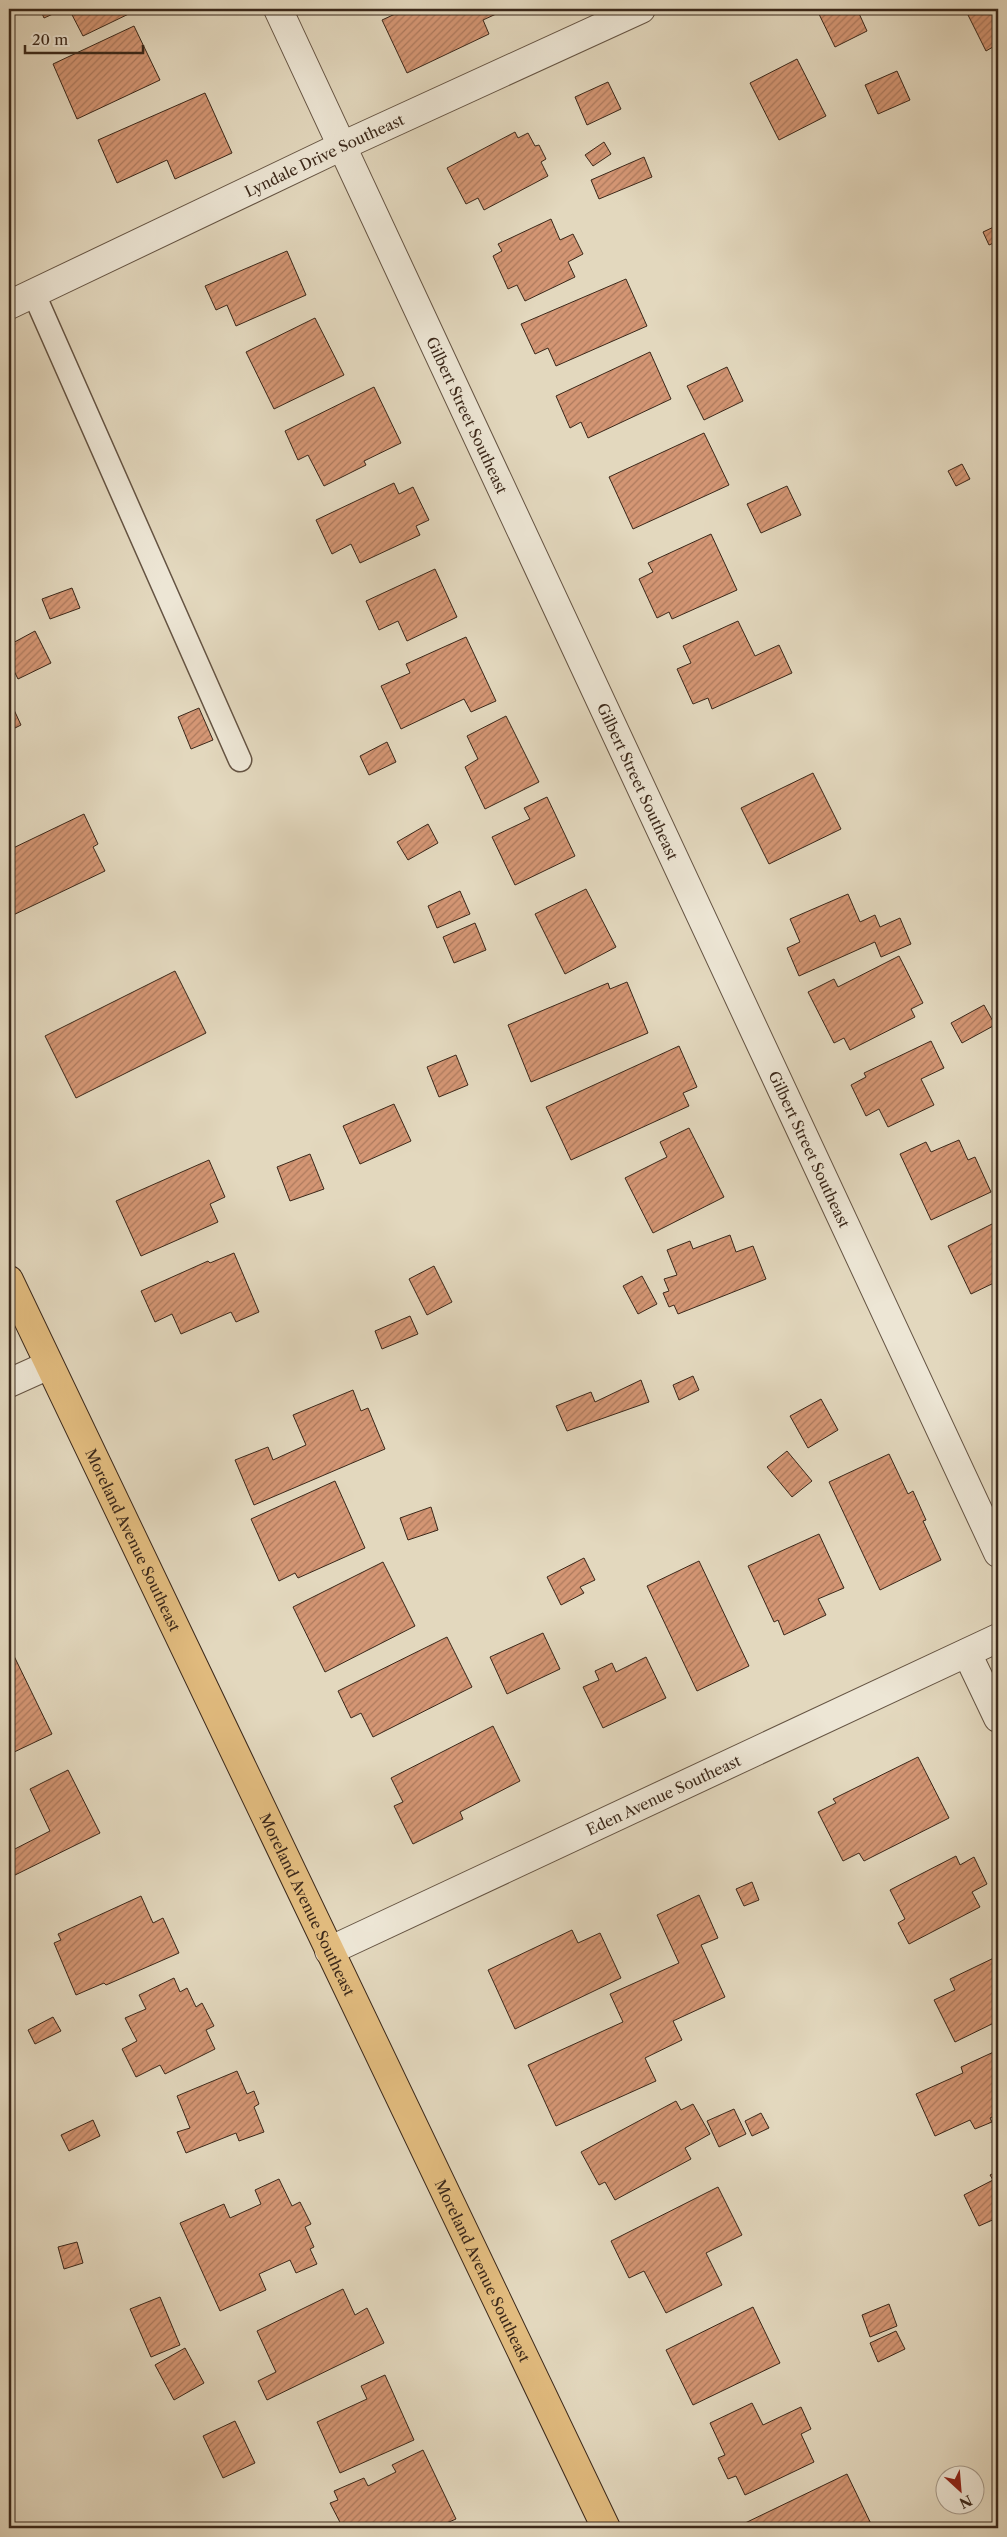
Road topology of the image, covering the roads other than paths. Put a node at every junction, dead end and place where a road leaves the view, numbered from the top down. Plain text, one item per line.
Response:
1 (278, 9) edge
2 (641, 9) edge
3 (342, 146) junction
4 (34, 294) junction
5 (9, 305) edge
6 (240, 760) dead end
7 (9, 1280) edge
8 (49, 1365) junction
9 (9, 1383) edge
10 (998, 1553) edge
11 (998, 1638) edge
12 (967, 1653) junction
13 (998, 1718) edge
14 (329, 1951) junction
15 (606, 2528) edge

1 - 3 street, Gilbert Street Southeast
2 - 3 street, Lyndale Drive Southeast
3 - 4 street, Lyndale Drive Southeast
3 - 10 street, Gilbert Street Southeast
4 - 5 street, Lyndale Drive Southeast
4 - 6 lane
7 - 8 highway, Moreland Avenue Southeast
8 - 9 street
8 - 14 highway, Moreland Avenue Southeast
11 - 12 street, Eden Avenue Southeast
12 - 13 street
12 - 14 street, Eden Avenue Southeast
14 - 15 highway, Moreland Avenue Southeast

